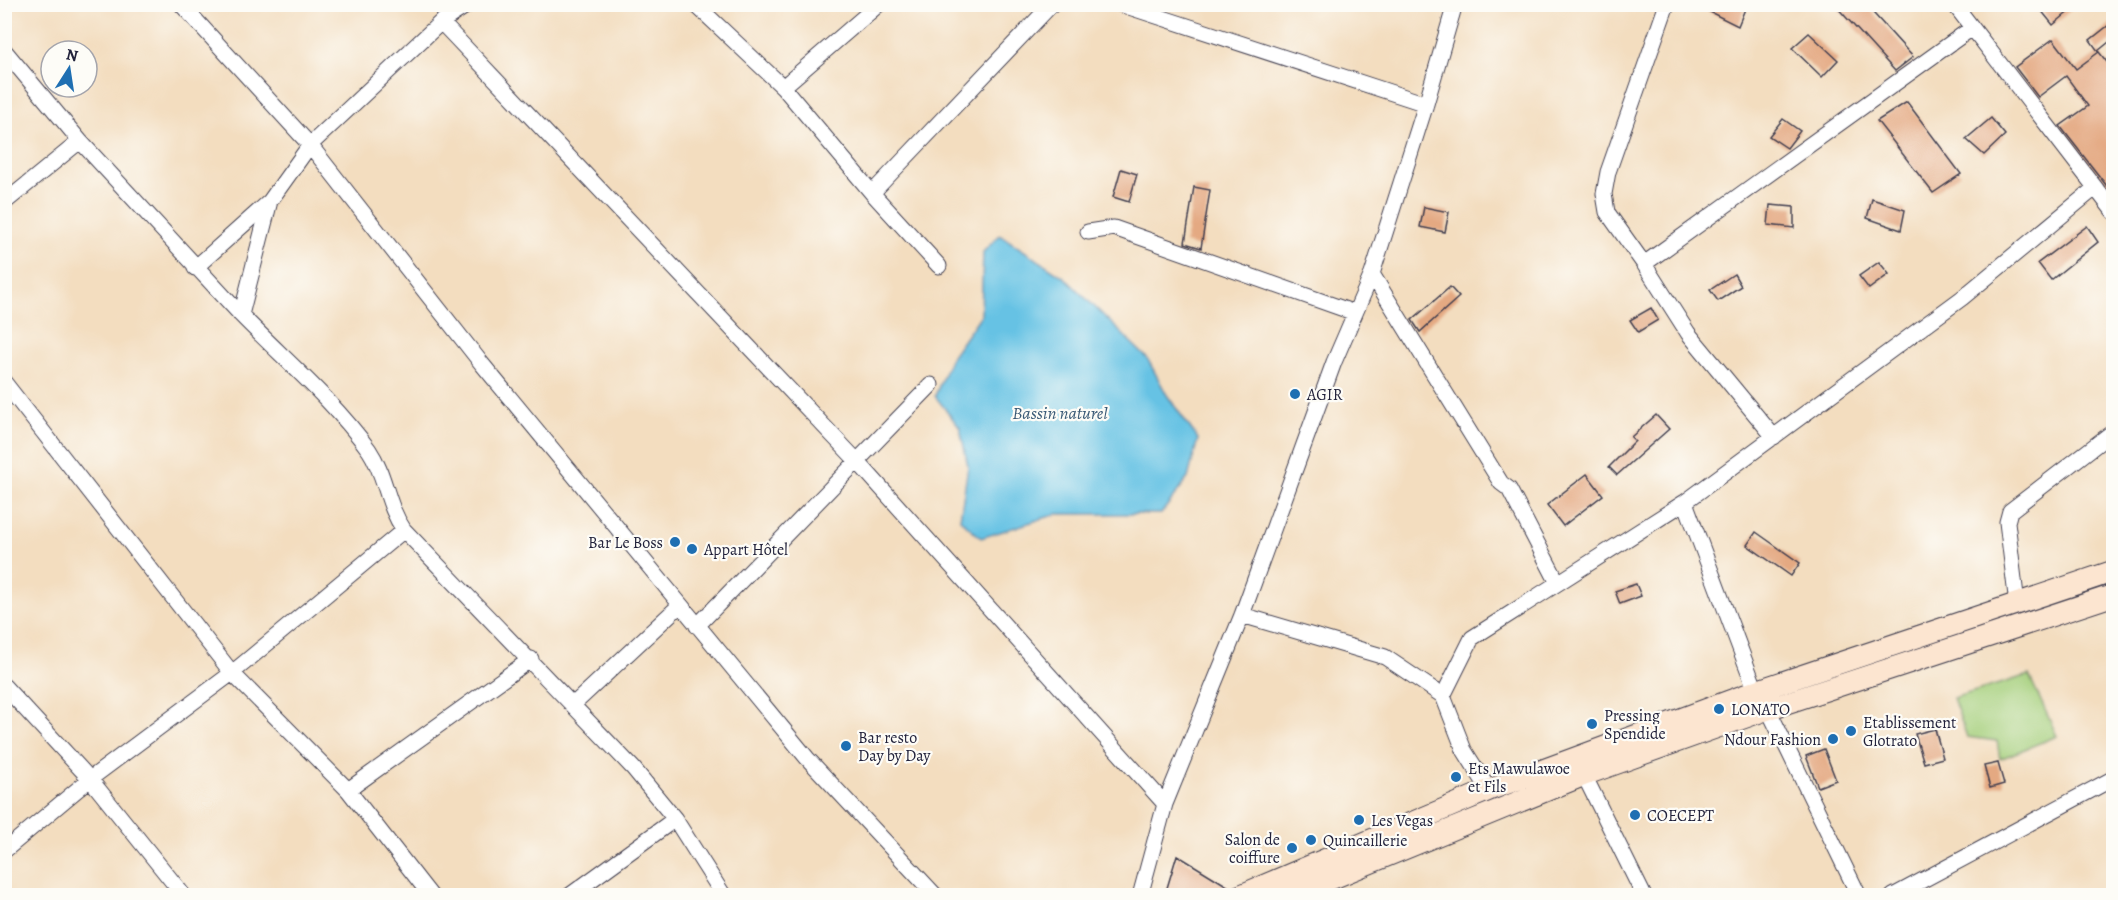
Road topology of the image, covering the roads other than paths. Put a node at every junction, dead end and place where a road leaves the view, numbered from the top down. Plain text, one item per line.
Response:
1 (181, 4) edge
2 (695, 4) edge
3 (879, 4) edge
4 (1052, 4) edge
5 (1120, 4) edge
6 (1455, 4) edge
7 (1667, 4) edge
8 (1954, 4) edge
9 (465, 6) edge
10 (441, 22) junction
11 (1972, 28) junction
12 (4, 50) edge
13 (783, 87) junction
14 (1426, 104) junction
15 (80, 141) junction
16 (310, 145) junction
17 (2095, 188) junction
18 (872, 193) junction
19 (270, 201) junction
20 (4, 203) edge
21 (2114, 212) edge
22 (1088, 232) dead end
23 (1644, 264) junction
24 (939, 266) dead end
25 (195, 268) junction
26 (1372, 274) junction
27 (1355, 314) junction
28 (242, 315) junction
29 (4, 382) edge
30 (931, 385) dead end
31 (2114, 431) edge
32 (1774, 437) junction
33 (858, 462) junction
34 (1685, 502) junction
35 (404, 530) junction
36 (2114, 570) edge
37 (1558, 583) junction
38 (2112, 599) edge
39 (2017, 604) junction
40 (680, 605) junction
41 (1242, 615) junction
42 (697, 626) junction
43 (531, 659) junction
44 (232, 673) junction
45 (4, 686) edge
46 (1756, 691) junction
47 (1443, 696) junction
48 (574, 704) junction
49 (1768, 709) junction
50 (1584, 776) junction
51 (2114, 778) edge
52 (90, 779) junction
53 (348, 790) junction
54 (1489, 790) junction
55 (1165, 804) junction
56 (675, 819) junction
57 (4, 851) edge
58 (184, 896) edge
59 (431, 896) edge
60 (569, 896) edge
61 (724, 896) edge
62 (936, 896) edge
63 (1140, 896) edge
64 (1239, 896) edge
65 (1289, 896) edge
66 (1644, 896) edge
67 (1859, 896) edge
68 (1893, 896) edge

1 - 16 street
2 - 13 street
3 - 13 street
4 - 18 street
5 - 14 street
6 - 14 street
7 - 23 street
8 - 11 street
9 - 10 street
10 - 16 street
10 - 33 street
11 - 17 street
11 - 23 street
12 - 15 street
13 - 18 street
14 - 26 street
15 - 20 street
15 - 25 street
16 - 19 street
16 - 40 street
17 - 21 street
17 - 32 street
18 - 24 street
19 - 25 street
19 - 28 street
22 - 27 street
23 - 32 street
25 - 28 street
26 - 27 street
26 - 37 street
27 - 41 street
28 - 35 street
29 - 44 street
30 - 33 street
31 - 39 street
32 - 34 street
33 - 42 street
33 - 55 street
34 - 37 street
34 - 46 street
35 - 43 street
35 - 44 street
36 - 39 main road
37 - 47 street
38 - 49 main road
39 - 46 main road
40 - 42 street
40 - 48 street
41 - 47 street
41 - 55 street
42 - 62 street
43 - 48 street
43 - 53 street
44 - 52 street
44 - 53 street
45 - 52 street
46 - 54 main road
47 - 54 street
48 - 56 street
49 - 50 main road
49 - 67 street
50 - 65 main road
50 - 66 street
51 - 68 street
52 - 57 street
52 - 58 street
53 - 59 street
54 - 64 main road
55 - 63 street
56 - 60 street
56 - 61 street

